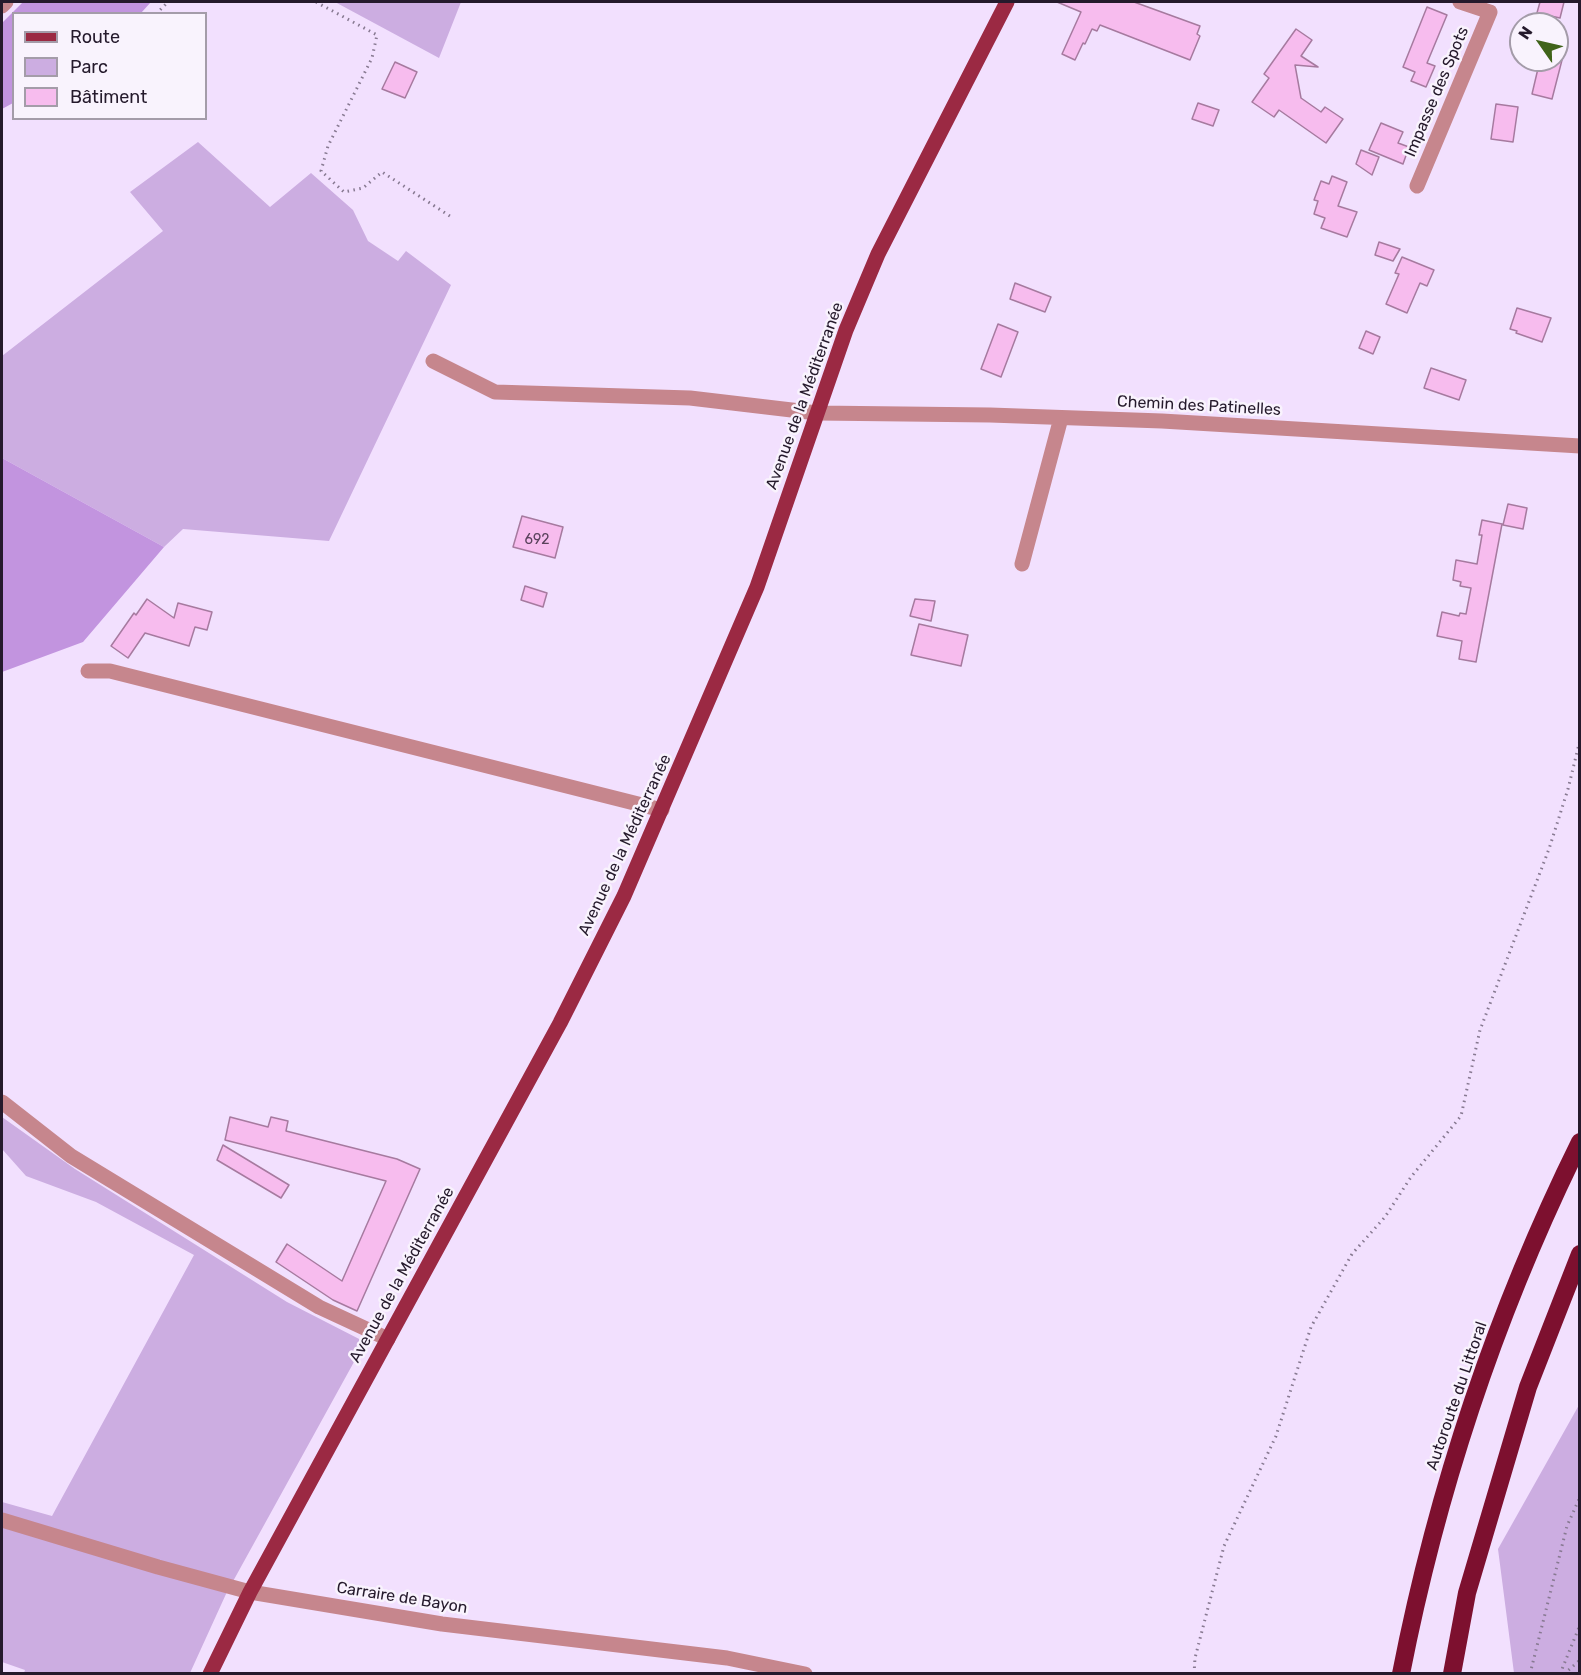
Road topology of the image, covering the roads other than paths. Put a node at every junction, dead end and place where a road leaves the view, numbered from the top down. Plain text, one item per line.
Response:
1 (6, 2) edge
2 (1007, 2) edge
3 (1461, 2) edge
4 (2, 6) edge
5 (1484, 7) edge
6 (1417, 186) dead end
7 (433, 361) dead end
8 (817, 413) junction
9 (1061, 418) junction
10 (1580, 446) edge
11 (1022, 564) dead end
12 (88, 671) dead end
13 (662, 810) junction
14 (2, 1102) edge
15 (1580, 1142) edge
16 (1580, 1254) edge
17 (388, 1339) junction
18 (2, 1520) edge
19 (250, 1592) junction
20 (210, 1674) edge
21 (805, 1674) edge
22 (1401, 1674) edge
23 (1452, 1674) edge

1 - 4 street
2 - 8 main road, Avenue de la Méditerranée
3 - 5 street
5 - 6 street, Impasse des Spots
7 - 8 street, Chemin des Patinelles
8 - 9 street, Chemin des Patinelles
8 - 13 main road, Avenue de la Méditerranée
9 - 10 street, Chemin des Patinelles
9 - 11 street
12 - 13 street
13 - 17 main road, Avenue de la Méditerranée
14 - 17 street
15 - 22 highway, Autoroute du Littoral
16 - 23 highway
17 - 19 main road, Avenue de la Méditerranée
18 - 19 street, Carraire de Bayon
19 - 20 main road, Avenue de la Méditerranée
19 - 21 street, Carraire de Bayon

